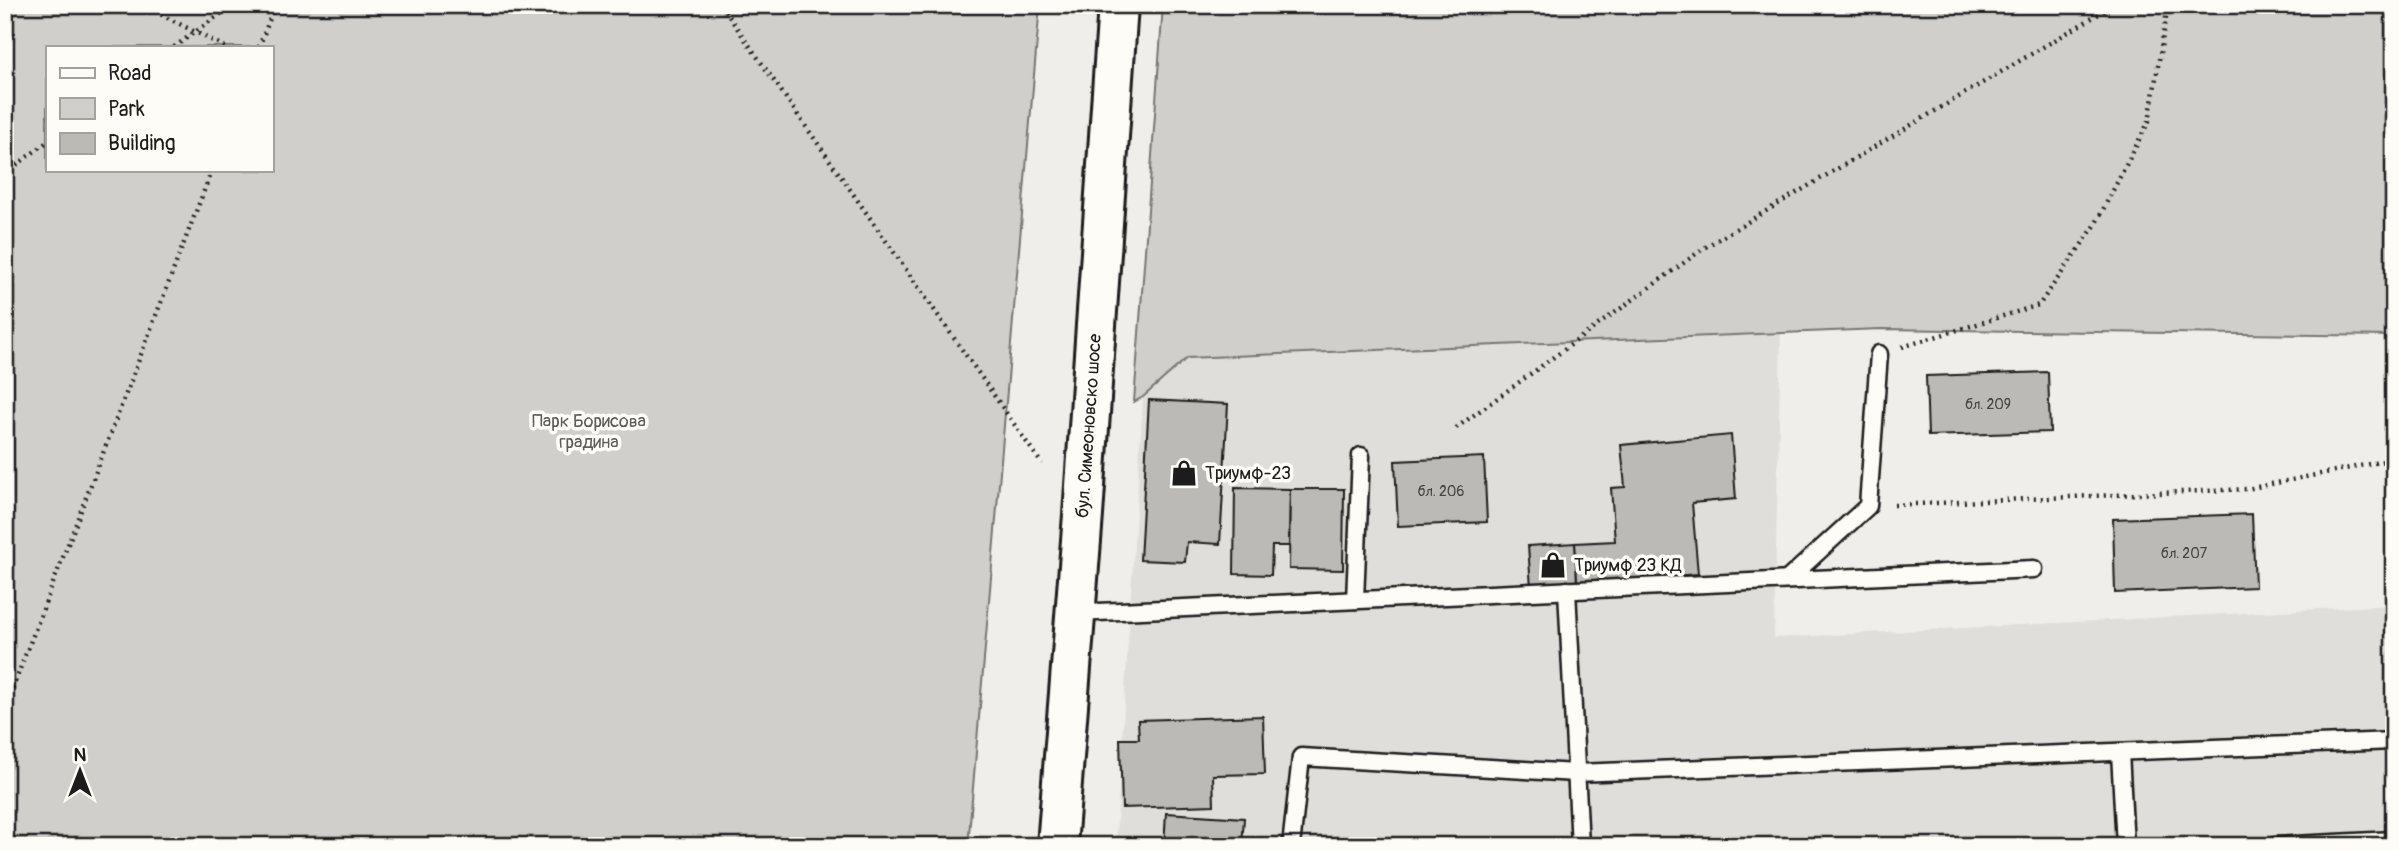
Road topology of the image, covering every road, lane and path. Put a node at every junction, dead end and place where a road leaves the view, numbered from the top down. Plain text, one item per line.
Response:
1 (142, 5) edge
2 (233, 5) edge
3 (275, 5) edge
4 (721, 5) edge
5 (1118, 5) edge
6 (2115, 5) edge
7 (2168, 5) edge
8 (196, 31) junction
9 (175, 46) edge
10 (223, 46) edge
11 (259, 46) edge
12 (46, 143) edge
13 (211, 172) edge
14 (5, 174) edge
15 (1879, 354) joint
16 (1456, 428) dead end
17 (1361, 456) dead end
18 (2394, 459) edge
19 (1042, 464) dead end
20 (1868, 506) junction
21 (2034, 569) dead end
22 (1787, 580) junction
23 (1567, 590) junction
24 (1355, 600) junction
25 (1076, 613) junction
26 (5, 708) edge
27 (2394, 741) edge
28 (2120, 752) junction
29 (1576, 773) junction
30 (2394, 840) edge
31 (1057, 846) edge
32 (1291, 846) edge
33 (1580, 846) edge
34 (2125, 846) edge
35 (2275, 846) edge

1 - 8 path
2 - 8 path
3 - 11 path
4 - 19 path
5 - 25 main road, бул. Симеоновско шосе
6 - 16 path
7 - 15 path
8 - 9 path
8 - 10 path
12 - 14 path
13 - 26 path
15 - 20 lane
17 - 24 lane
18 - 20 path
20 - 22 lane
21 - 22 lane
22 - 23 lane
23 - 24 lane
23 - 29 lane
24 - 25 lane
25 - 31 main road, бул. Симеоновско шосе
27 - 28 lane
28 - 29 lane
28 - 34 lane
29 - 32 lane
29 - 33 lane
30 - 35 lane

